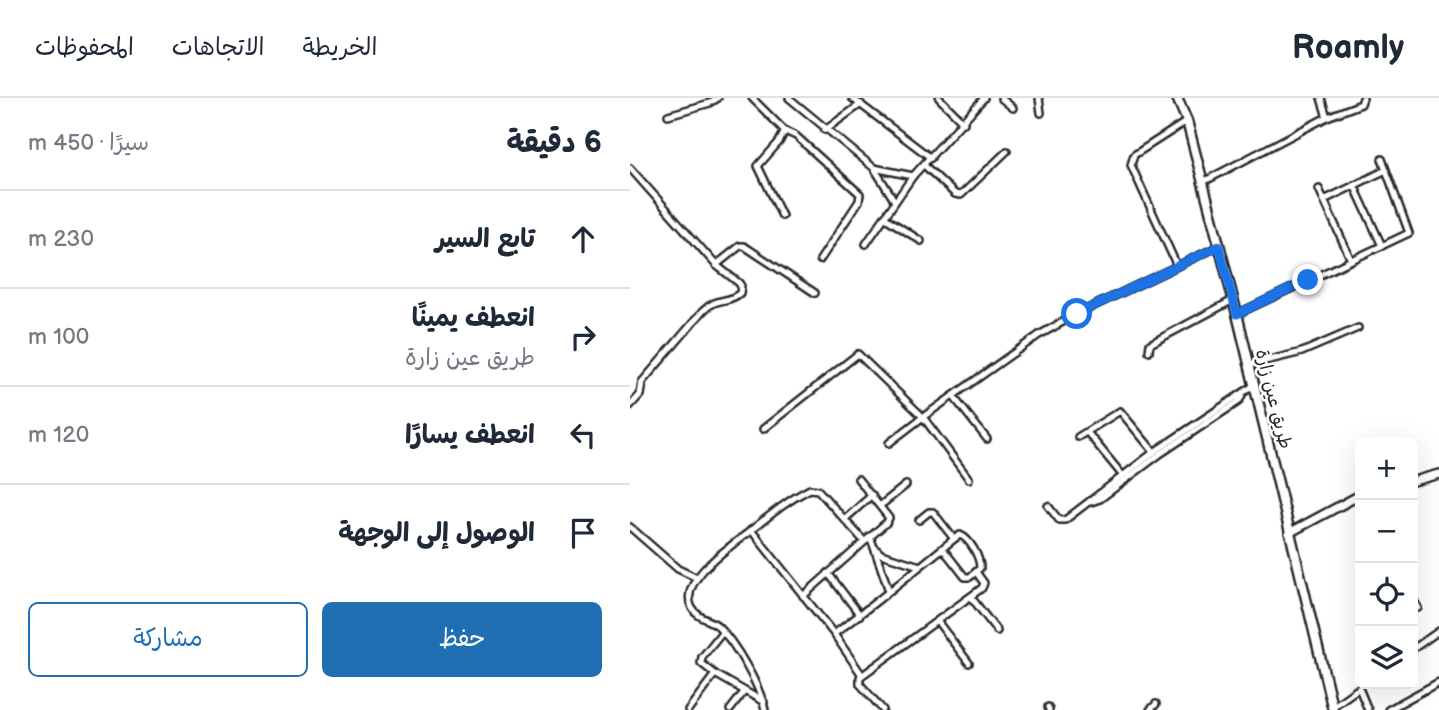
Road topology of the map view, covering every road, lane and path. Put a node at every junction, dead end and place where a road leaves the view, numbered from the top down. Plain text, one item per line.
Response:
1 (718, 98) edge
2 (752, 98) edge
3 (789, 98) edge
4 (852, 98) edge
5 (939, 98) edge
6 (984, 98) edge
7 (1001, 98) edge
8 (1039, 98) edge
9 (1177, 98) edge
10 (1321, 98) edge
11 (1363, 98) edge
12 (947, 101) edge
13 (861, 104) junction
14 (1013, 108) dead end
15 (1041, 113) dead end
16 (668, 115) dead end
17 (1327, 117) junction
18 (1187, 121) junction
19 (964, 122) junction
20 (825, 130) junction
21 (785, 131) junction
22 (1007, 151) dead end
23 (931, 158) junction
24 (1382, 159) dead end
25 (924, 165) junction
26 (874, 168) junction
27 (631, 170) edge
28 (1386, 170) junction
29 (913, 176) junction
30 (1203, 182) junction
31 (1354, 185) junction
32 (1320, 189) dead end
33 (894, 200) junction
34 (1324, 200) junction
35 (782, 216) dead end
36 (884, 218) junction
37 (921, 241) dead end
38 (866, 244) dead end
39 (1219, 246) junction
40 (1382, 246) junction
41 (820, 260) dead end
42 (1351, 260) junction
43 (716, 265) junction
44 (1177, 266) junction
45 (815, 293) dead end
46 (1233, 300) junction
47 (1237, 314) junction
48 (1358, 328) dead end
49 (1149, 351) dead end
50 (1249, 365) junction
51 (1253, 386) junction
52 (1243, 393) junction
53 (953, 396) junction
54 (630, 406) edge
55 (923, 417) junction
56 (763, 429) dead end
57 (1087, 432) junction
58 (1078, 437) dead end
59 (987, 439) dead end
60 (889, 443) dead end
61 (1154, 452) junction
62 (1439, 474) edge
63 (1123, 477) junction
64 (858, 479) dead end
65 (970, 479) dead end
66 (1418, 480) edge
67 (906, 485) dead end
68 (872, 495) junction
69 (1355, 498) edge
70 (1088, 503) junction
71 (881, 505) junction
72 (1048, 506) dead end
73 (845, 519) junction
74 (919, 520) dead end
75 (630, 527) edge
76 (751, 530) junction
77 (1289, 533) junction
78 (870, 536) junction
79 (954, 539) junction
80 (864, 541) junction
81 (875, 548) junction
82 (943, 548) junction
83 (920, 566) junction
84 (976, 572) junction
85 (828, 573) junction
86 (697, 578) junction
87 (888, 591) junction
88 (803, 596) junction
89 (971, 597) junction
90 (860, 615) junction
91 (937, 621) junction
92 (997, 631) dead end
93 (1439, 631) edge
94 (722, 632) junction
95 (834, 634) junction
96 (1418, 646) edge
97 (970, 663) dead end
98 (715, 674) junction
99 (862, 674) junction
100 (1439, 682) edge
101 (1358, 689) edge
102 (1363, 689) edge
103 (744, 692) junction
104 (764, 702) junction
105 (1156, 704) dead end
106 (1333, 708) edge
107 (688, 710) edge
108 (730, 710) edge
109 (765, 710) edge
110 (883, 710) edge
111 (1150, 710) edge
112 (1368, 710) edge
113 (1388, 710) edge

1 - 16 street
2 - 21 street
3 - 20 street
4 - 13 street
5 - 12 street
6 - 19 street
7 - 14 street
8 - 15 street
9 - 18 main road, طريق عين زارة
10 - 17 street
11 - 17 street
12 - 19 street
13 - 20 street
13 - 23 street
17 - 30 street
18 - 30 main road, طريق عين زارة
18 - 44 street
19 - 23 street
20 - 26 street
21 - 35 street
21 - 41 street
22 - 25 street
23 - 25 street
24 - 28 street
25 - 29 street
26 - 29 street
26 - 33 street
27 - 43 street
28 - 31 street
28 - 40 street
29 - 33 street
30 - 39 main road, طريق عين زارة
31 - 34 street
31 - 40 street
32 - 34 street
33 - 36 street
34 - 42 street
36 - 37 street
36 - 38 street
39 - 44 street
39 - 46 main road, طريق عين زارة
40 - 42 street
42 - 47 street
43 - 45 street
43 - 54 street
44 - 53 street
46 - 47 main road, طريق عين زارة
46 - 49 street
47 - 50 main road, طريق عين زارة
48 - 50 street
50 - 51 main road, طريق عين زارة
51 - 52 street
51 - 77 main road, طريق عين زارة
52 - 61 street
52 - 70 street
53 - 55 street
53 - 59 street
55 - 56 street
55 - 60 street
55 - 65 street
57 - 58 street
57 - 61 street
57 - 63 street
61 - 63 street
62 - 66 main road
63 - 70 street
64 - 68 street
67 - 71 street
68 - 71 street
68 - 73 street
69 - 77 main road
70 - 72 street
71 - 78 street
73 - 76 street
73 - 80 street
74 - 79 street
75 - 86 street
76 - 86 street
76 - 88 street
77 - 106 main road, طريق عين زارة
78 - 80 street
78 - 81 street
79 - 82 street
79 - 84 street
80 - 85 street
81 - 83 street
81 - 87 street
82 - 83 street
82 - 84 street
83 - 87 street
84 - 89 street
85 - 88 street
85 - 90 street
86 - 94 street
87 - 90 street
88 - 95 street
89 - 91 street
89 - 92 street
90 - 95 street
91 - 97 street
91 - 99 street
93 - 96 street
94 - 98 street
94 - 104 street
95 - 99 street
98 - 103 street
98 - 107 street
99 - 110 street
100 - 113 street
101 - 106 street
102 - 112 street
103 - 104 street
103 - 108 street
104 - 109 street
105 - 111 street

